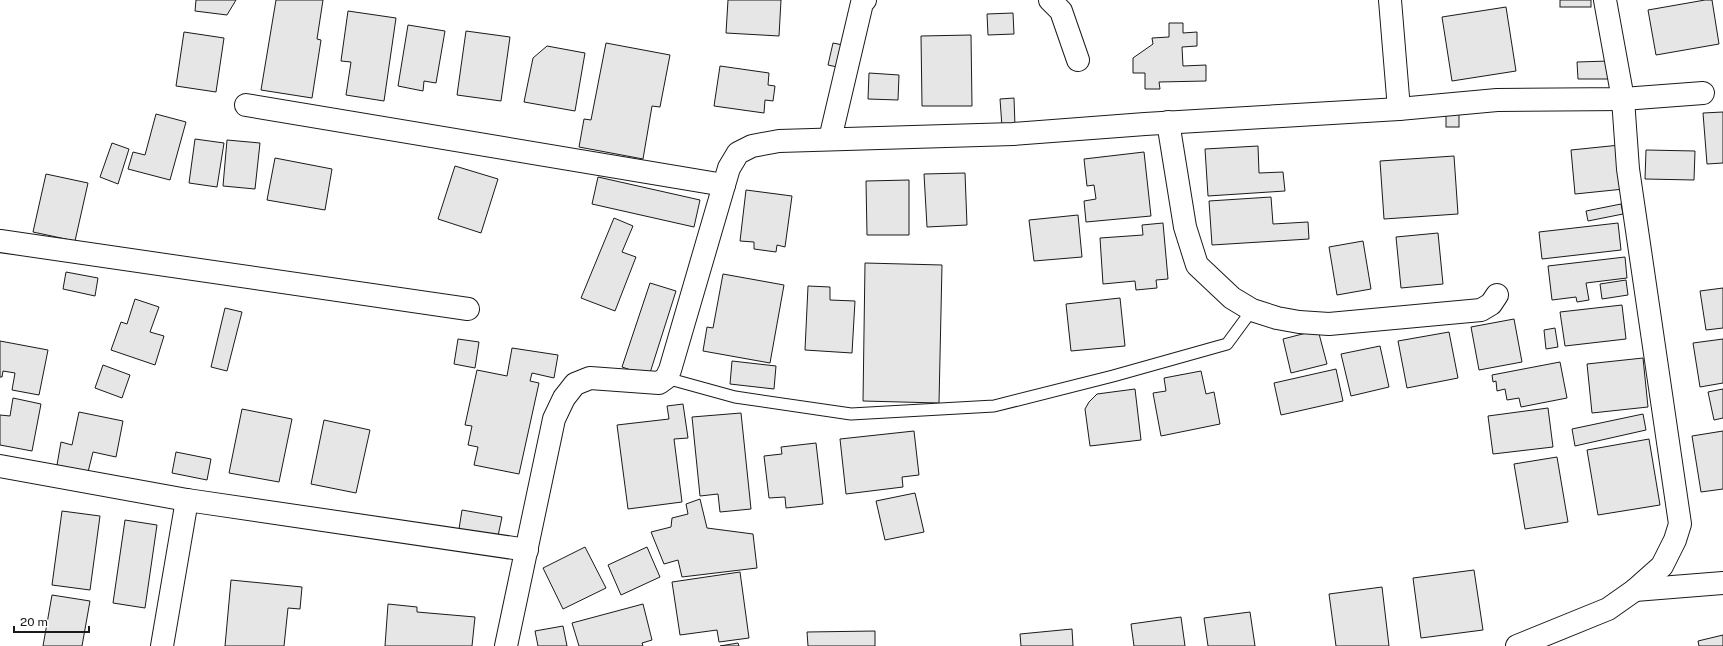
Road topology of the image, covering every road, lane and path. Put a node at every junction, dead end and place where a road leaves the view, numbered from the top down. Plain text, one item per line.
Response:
1 (866, 0) edge
2 (1050, 0) edge
3 (1390, 0) edge
4 (1605, 0) edge
5 (1078, 60) dead end
6 (1703, 93) dead end
7 (1623, 98) junction
8 (246, 105) dead end
9 (1399, 109) junction
10 (1168, 122) junction
11 (830, 139) junction
12 (724, 185) junction
13 (0, 242) edge
14 (1497, 295) dead end
15 (468, 309) dead end
16 (1252, 310) junction
17 (666, 378) junction
18 (0, 466) edge
19 (187, 500) junction
20 (527, 550) junction
21 (1723, 583) edge
22 (1636, 590) junction
23 (162, 646) edge
24 (506, 646) edge
25 (1516, 646) edge

1 - 11 street
2 - 5 street
3 - 9 street
4 - 7 street
6 - 7 street
7 - 9 street
7 - 22 street
8 - 12 street
9 - 10 street
10 - 11 street
10 - 16 street
11 - 12 street
12 - 17 street
13 - 15 street
14 - 16 street
16 - 17 lane
17 - 20 street
18 - 19 street
19 - 20 street
19 - 23 street
20 - 24 street
21 - 22 street
22 - 25 street

